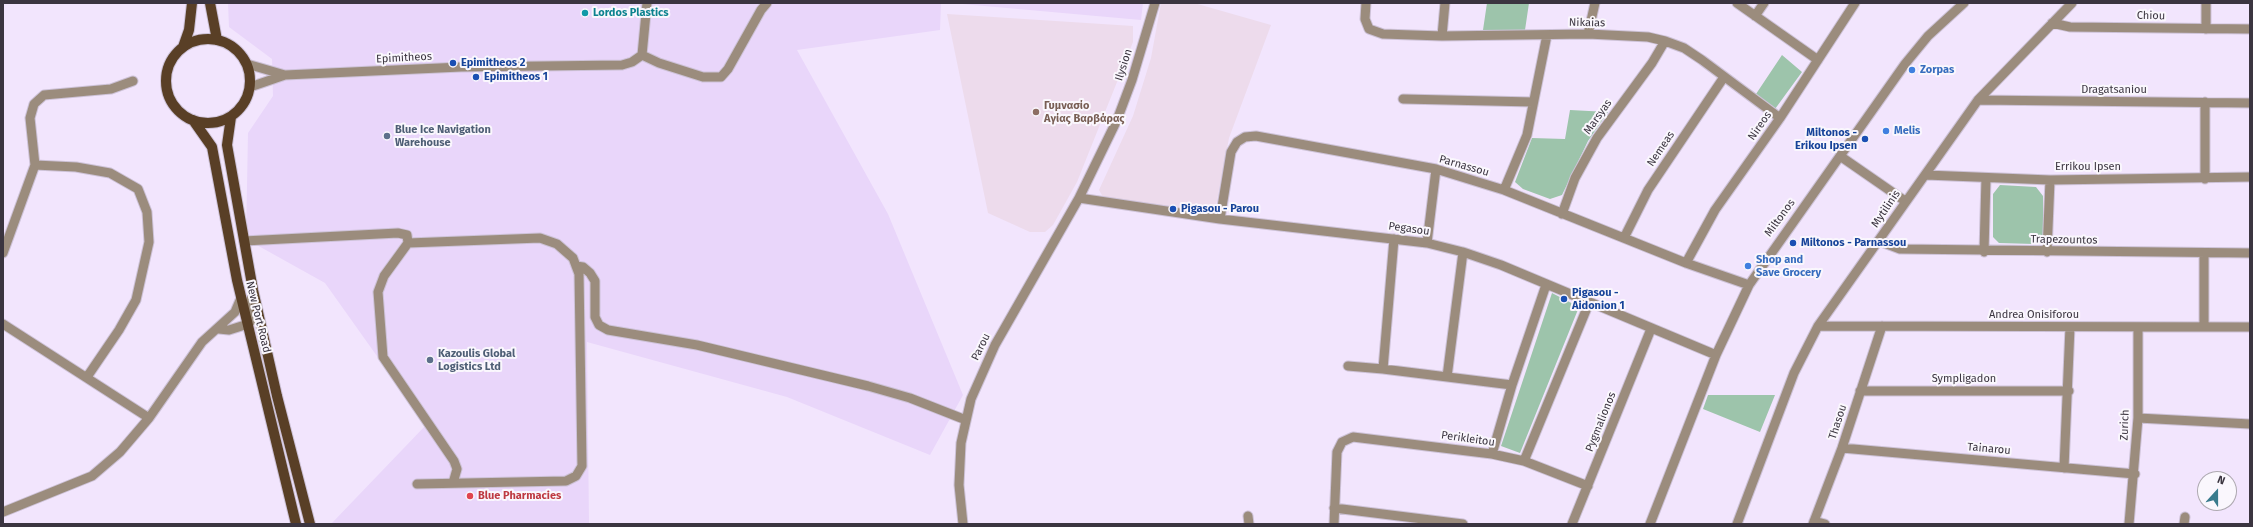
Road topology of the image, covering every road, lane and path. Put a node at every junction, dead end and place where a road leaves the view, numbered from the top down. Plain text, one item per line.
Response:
1 (192, 3) edge
2 (210, 3) edge
3 (647, 3) edge
4 (767, 3) edge
5 (1155, 3) edge
6 (1366, 3) edge
7 (1445, 3) edge
8 (1595, 3) edge
9 (1738, 3) edge
10 (1764, 3) edge
11 (1855, 3) edge
12 (1964, 3) edge
13 (2072, 3) edge
14 (2206, 3) edge
15 (1755, 16) junction
16 (2052, 23) junction
17 (2206, 29) junction
18 (2250, 29) edge
19 (1588, 34) junction
20 (1547, 35) junction
21 (1442, 36) junction
22 (217, 40) junction
23 (1664, 41) junction
24 (183, 47) junction
25 (642, 55) junction
26 (1818, 60) junction
27 (247, 64) junction
28 (285, 75) junction
29 (1724, 77) junction
30 (133, 81) dead end
31 (250, 87) junction
32 (1403, 100) dead end
33 (1978, 100) junction
34 (1533, 102) junction
35 (2205, 102) junction
36 (2250, 103) edge
37 (231, 116) junction
38 (1780, 118) junction
39 (193, 120) junction
40 (1840, 156) junction
41 (35, 165) junction
42 (1436, 169) junction
43 (1926, 175) junction
44 (2250, 177) edge
45 (1986, 178) junction
46 (2205, 179) junction
47 (2050, 180) junction
48 (1504, 190) junction
49 (1079, 198) junction
50 (1905, 201) junction
51 (1562, 214) junction
52 (1220, 219) junction
53 (1624, 238) junction
54 (1394, 239) junction
55 (1879, 241) junction
56 (244, 242) junction
57 (408, 243) junction
58 (1427, 243) junction
59 (1463, 252) junction
60 (1984, 252) junction
61 (2047, 252) junction
62 (3, 253) edge
63 (2250, 253) edge
64 (2204, 254) junction
65 (1686, 263) junction
66 (576, 266) junction
67 (1546, 285) junction
68 (1749, 285) junction
69 (253, 290) junction
70 (241, 298) junction
71 (1589, 303) junction
72 (3, 324) edge
73 (248, 324) junction
74 (1818, 326) junction
75 (1882, 326) junction
76 (2070, 327) junction
77 (2138, 327) junction
78 (2204, 327) junction
79 (2250, 327) edge
80 (1651, 328) junction
81 (219, 329) junction
82 (1716, 355) junction
83 (1348, 366) dead end
84 (1384, 369) junction
85 (87, 377) junction
86 (1447, 377) junction
87 (1512, 385) junction
88 (1860, 391) junction
89 (2069, 391) junction
90 (149, 418) junction
91 (2138, 418) junction
92 (966, 420) junction
93 (2250, 424) edge
94 (1842, 448) junction
95 (1492, 454) junction
96 (1524, 461) junction
97 (2064, 468) junction
98 (2135, 474) junction
99 (453, 483) junction
100 (417, 484) dead end
101 (1588, 486) junction
102 (1334, 508) junction
103 (3, 512) edge
104 (1429, 522) edge
105 (1814, 523) edge
106 (296, 524) edge
107 (310, 524) edge
108 (963, 524) edge
109 (1334, 524) edge
110 (1463, 524) edge
111 (1572, 524) edge
112 (1650, 524) edge
113 (1737, 524) edge
114 (1825, 524) edge
115 (2130, 524) edge

1 - 24 main road
2 - 22 main road
3 - 25 street
4 - 25 street
5 - 49 street, Ilysion
6 - 21 street, Nikaias
7 - 21 street
8 - 19 street
9 - 15 street
10 - 15 street
11 - 26 street, Nireos
12 - 40 street, Miltonos
13 - 16 street, Mytilinis
14 - 17 street
15 - 26 street
16 - 17 street, Chiou
16 - 33 street, Mytilinis
17 - 18 street, Chiou
19 - 20 street, Nikaias
19 - 23 street, Nikaias
20 - 21 street, Nikaias
20 - 34 street
22 - 24 main road
22 - 27 main road
23 - 29 street, Nikaias
23 - 51 street, Marsyas
24 - 39 main road
25 - 28 street, Epimitheos
26 - 38 street, Nireos
27 - 28 street
27 - 31 main road
28 - 31 street
29 - 38 street, Nikaias
29 - 53 street, Nemeas
30 - 41 street
31 - 37 main road
32 - 34 street
33 - 35 street, Dragatsaniou
33 - 43 street, Mytilinis
34 - 48 street
35 - 36 street, Dragatsaniou
35 - 46 street
37 - 39 main road
37 - 56 main road, New Port Road
38 - 65 street, Nireos
39 - 70 main road, New Port Road
40 - 50 street
40 - 68 street, Miltonos
41 - 62 street
41 - 85 street
42 - 48 street, Parnassou
42 - 52 street, Parnassou
42 - 58 street
43 - 45 street, Errikou Ipsen
43 - 50 street, Mytilinis
44 - 46 street, Errikou Ipsen
45 - 47 street, Errikou Ipsen
45 - 60 street
46 - 47 street, Errikou Ipsen
47 - 61 street
48 - 51 street, Parnassou
49 - 52 street, Pegasou
49 - 92 street, Parou
50 - 55 street, Mytilinis
51 - 53 street, Parnassou
52 - 54 street, Pegasou
53 - 65 street, Parnassou
54 - 58 street, Pegasou
54 - 84 street
55 - 60 street, Trapezountos
55 - 74 street, Mytilinis
56 - 57 street
56 - 69 main road, New Port Road
57 - 66 street
57 - 99 street
58 - 59 street, Pegasou
59 - 67 street, Pegasou
59 - 86 street
60 - 61 street, Trapezountos
61 - 64 street, Trapezountos
63 - 64 street, Trapezountos
64 - 78 street
65 - 68 street, Parnassou
66 - 92 street
66 - 99 street
67 - 71 street, Pegasou
67 - 87 street
68 - 82 street, Miltonos
69 - 73 street
69 - 107 main road, New Port Road
70 - 73 main road, New Port Road
70 - 81 street
71 - 80 street, Pegasou
71 - 96 street
72 - 85 street
73 - 81 street
73 - 106 main road, New Port Road
74 - 75 street, Andrea Onisiforou
74 - 113 street, Mytilinis
75 - 76 street, Andrea Onisiforou
75 - 88 street, Thasou
76 - 77 street, Andrea Onisiforou
76 - 89 street
77 - 78 street, Andrea Onisiforou
77 - 91 street, Zurich
78 - 79 street, Andrea Onisiforou
80 - 82 street, Pegasou
80 - 101 street, Pygmalionos
81 - 90 street
82 - 112 street, Miltonos
83 - 84 street
84 - 86 street
85 - 90 street
86 - 87 street
87 - 95 street
88 - 89 street, Sympligadon
88 - 94 street, Thasou
89 - 97 street
90 - 103 street
91 - 93 street
91 - 98 street, Zurich
92 - 108 street, Parou
94 - 97 street, Tainarou
94 - 105 street, Thasou
95 - 96 street, Perikleitou
95 - 102 street, Perikleitou
96 - 101 street, Perikleitou
97 - 98 street, Tainarou
98 - 115 street, Zurich
99 - 100 street
101 - 111 street, Pygmalionos
102 - 104 street
102 - 109 street
104 - 110 street
105 - 114 street

